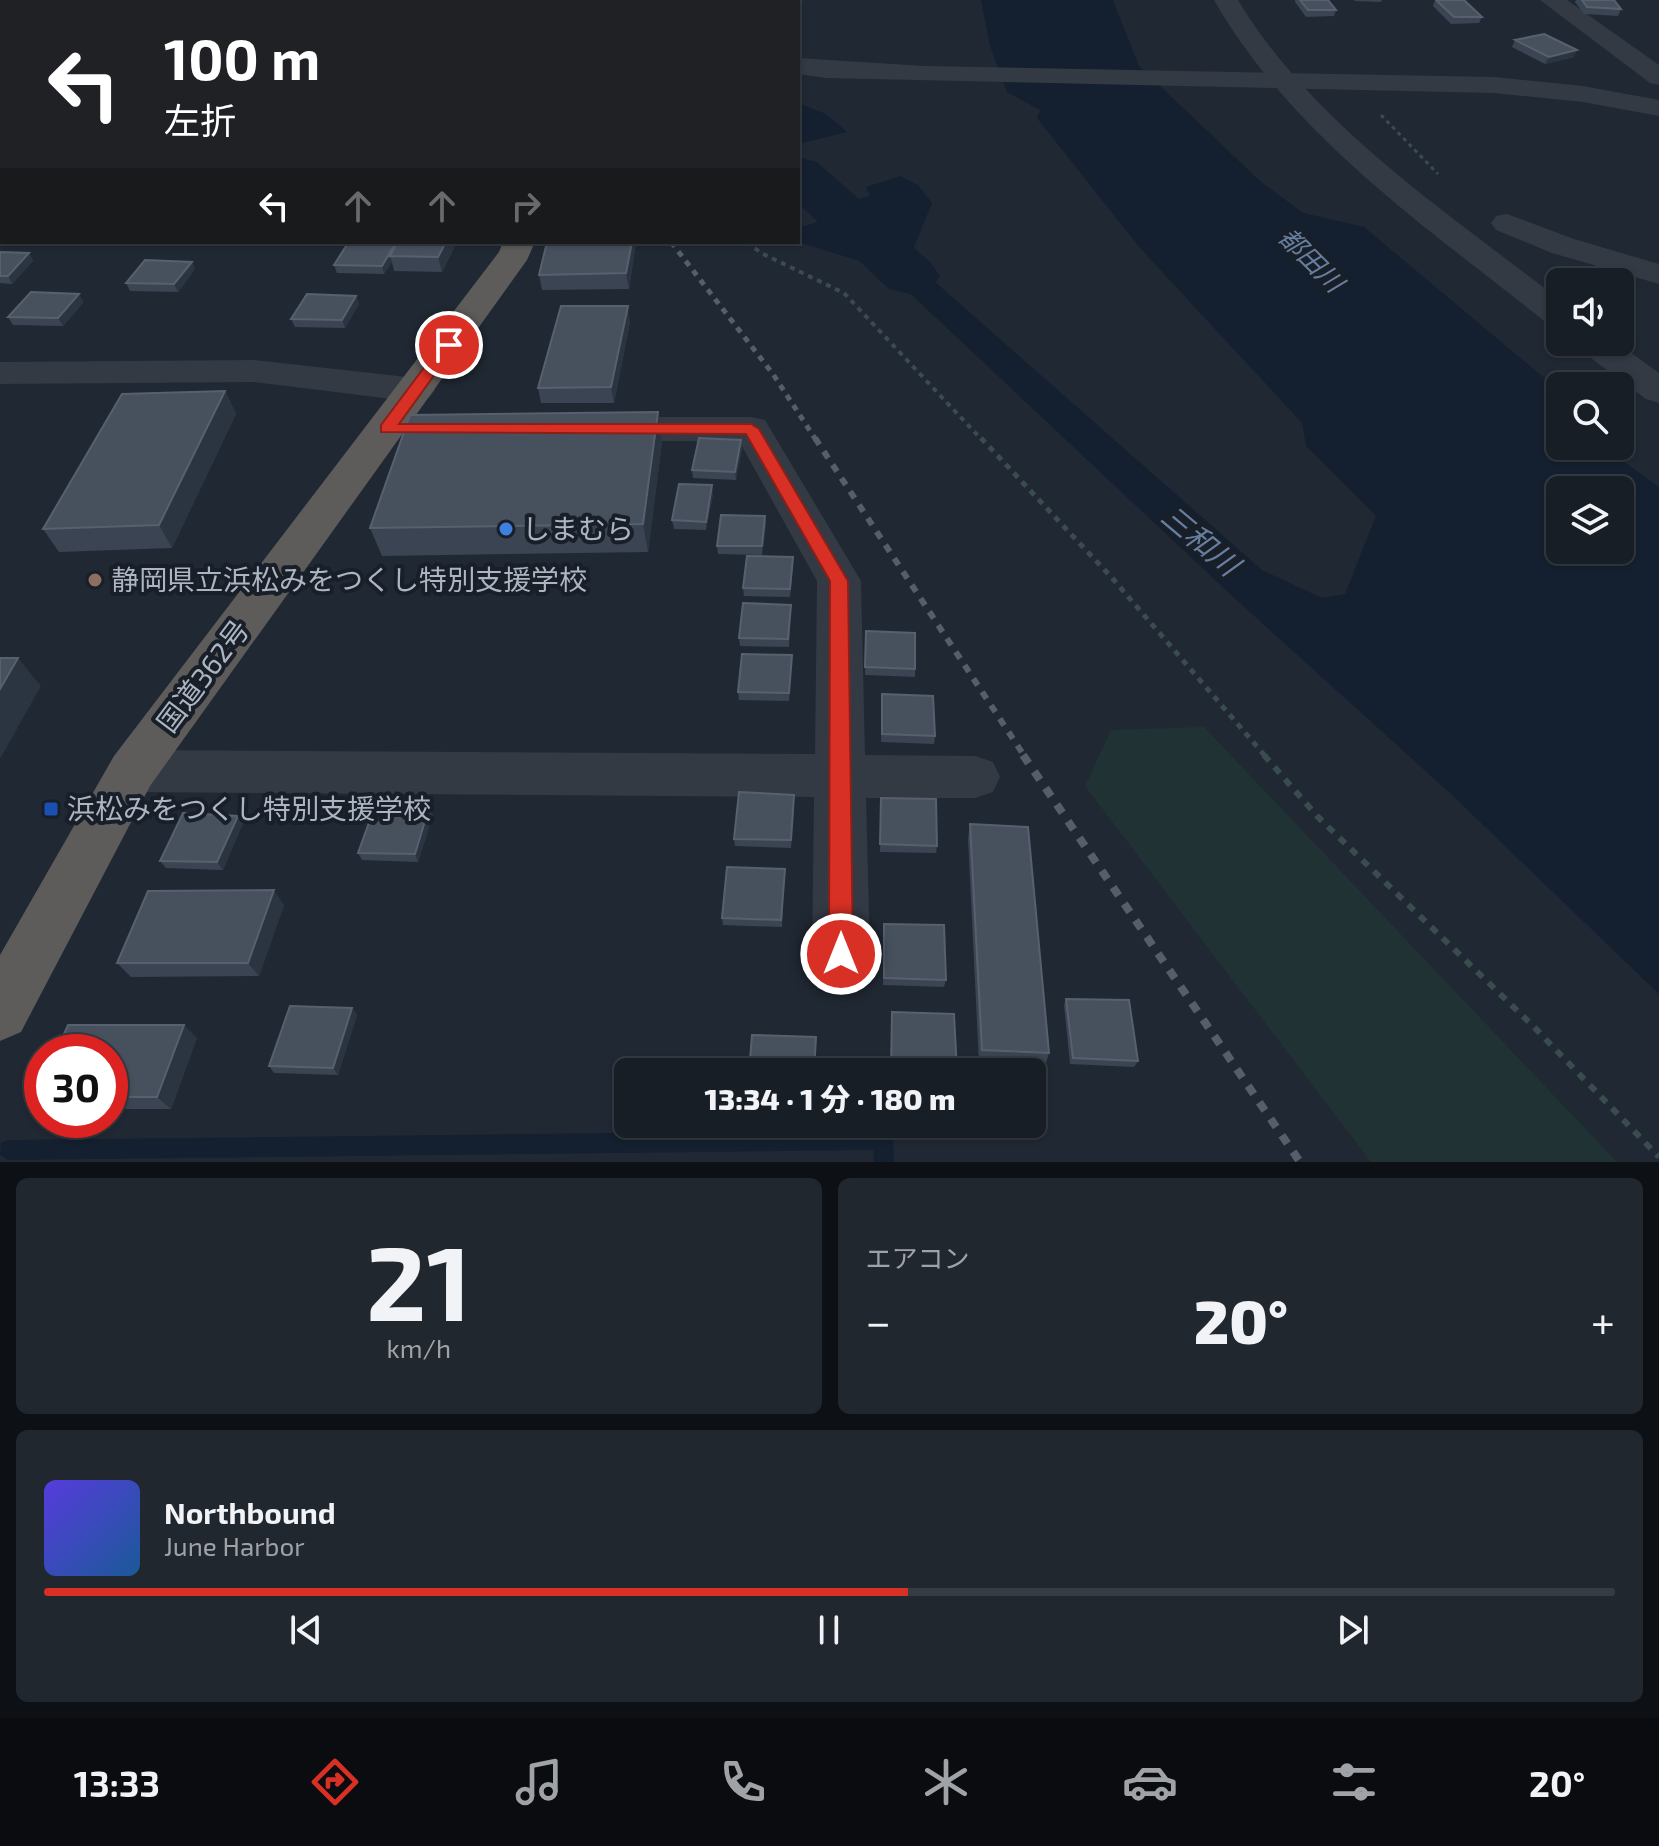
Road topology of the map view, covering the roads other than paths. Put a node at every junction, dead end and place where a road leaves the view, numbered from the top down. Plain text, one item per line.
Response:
1 (1226, 0) edge
2 (1552, 0) edge
3 (800, 66) edge
4 (1659, 77) edge
5 (1278, 80) junction
6 (1659, 108) edge
7 (1507, 223) dead end
8 (518, 244) edge
9 (1659, 274) edge
10 (1546, 306) edge
11 (1612, 356) edge
12 (0, 373) edge
13 (1659, 391) edge
14 (425, 409) junction
15 (561, 429) edge
16 (132, 771) junction
17 (840, 777) junction
18 (975, 777) dead end
19 (841, 954) dead end
20 (0, 1012) edge

1 - 5 street
2 - 4 street
3 - 5 street
5 - 6 street
5 - 10 street
7 - 9 street
8 - 14 highway, 国道362号
11 - 13 street
12 - 14 street
14 - 16 highway, 国道362号
15 - 17 street
16 - 17 street
16 - 20 highway, 国道362号
17 - 18 street
17 - 19 street

